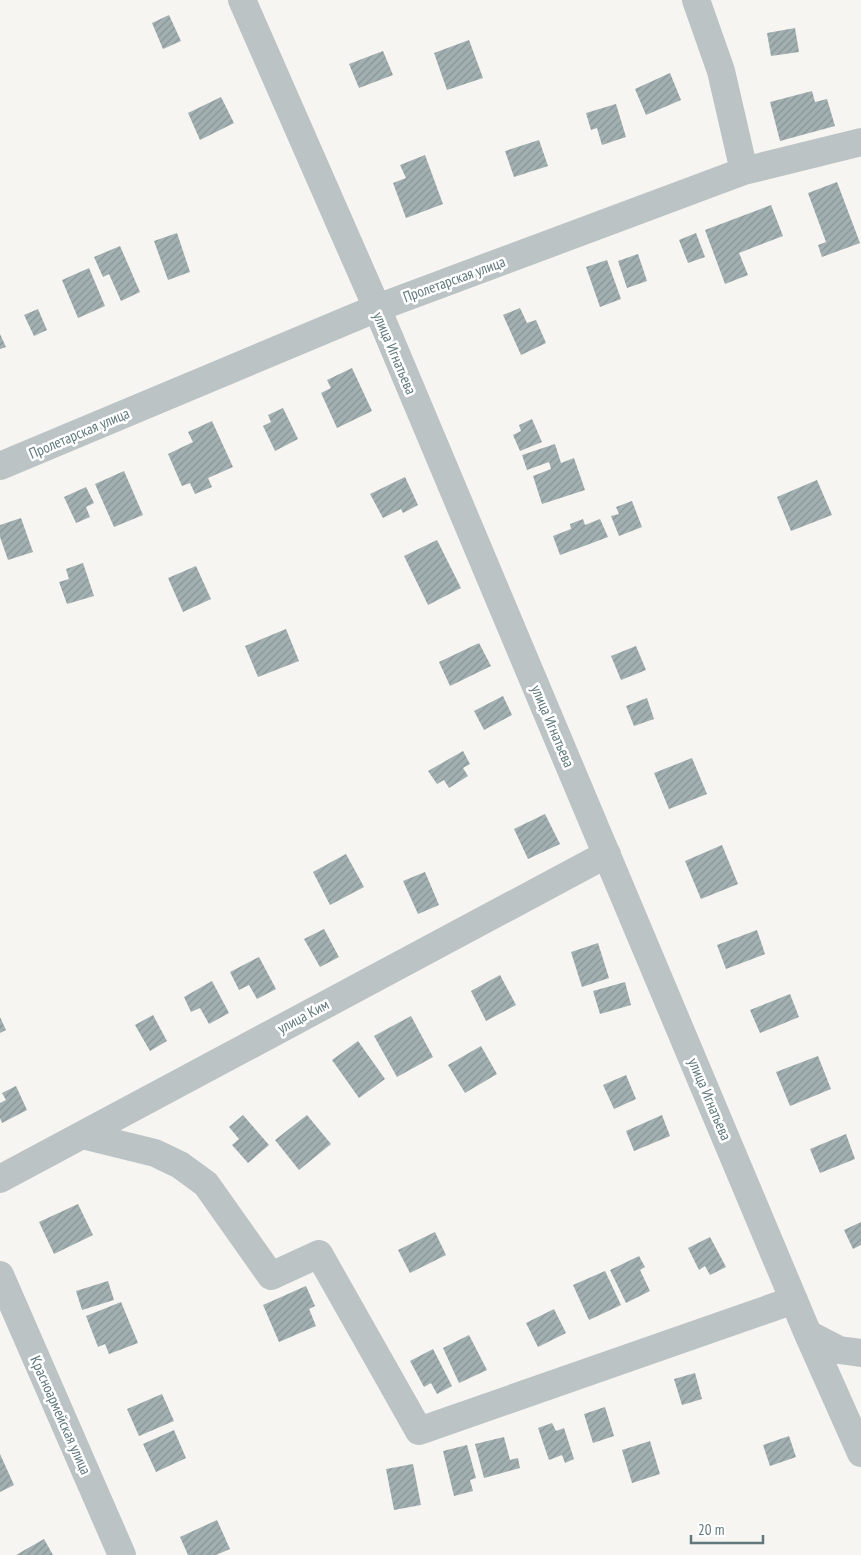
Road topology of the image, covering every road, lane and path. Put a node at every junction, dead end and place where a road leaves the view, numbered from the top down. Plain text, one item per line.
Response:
1 (242, 0) edge
2 (696, 0) edge
3 (861, 142) edge
4 (744, 171) junction
5 (377, 308) junction
6 (0, 466) edge
7 (607, 854) junction
8 (82, 1135) junction
9 (0, 1179) edge
10 (1, 1279) edge
11 (794, 1300) junction
12 (808, 1334) junction
13 (861, 1353) edge
14 (861, 1453) edge
15 (122, 1555) edge

1 - 5 street, улица Игнатьева
2 - 4 street
3 - 4 street, Пролетарская улица
4 - 5 street, Пролетарская улица
5 - 6 street, Пролетарская улица
5 - 7 street, улица Игнатьева
7 - 8 street, улица Ким
7 - 11 street, улица Игнатьева
8 - 9 street, улица Ким
8 - 11 street
10 - 15 street, Красноармейская улица
11 - 12 street, улица Игнатьева
12 - 13 street
12 - 14 street, улица Игнатьева

